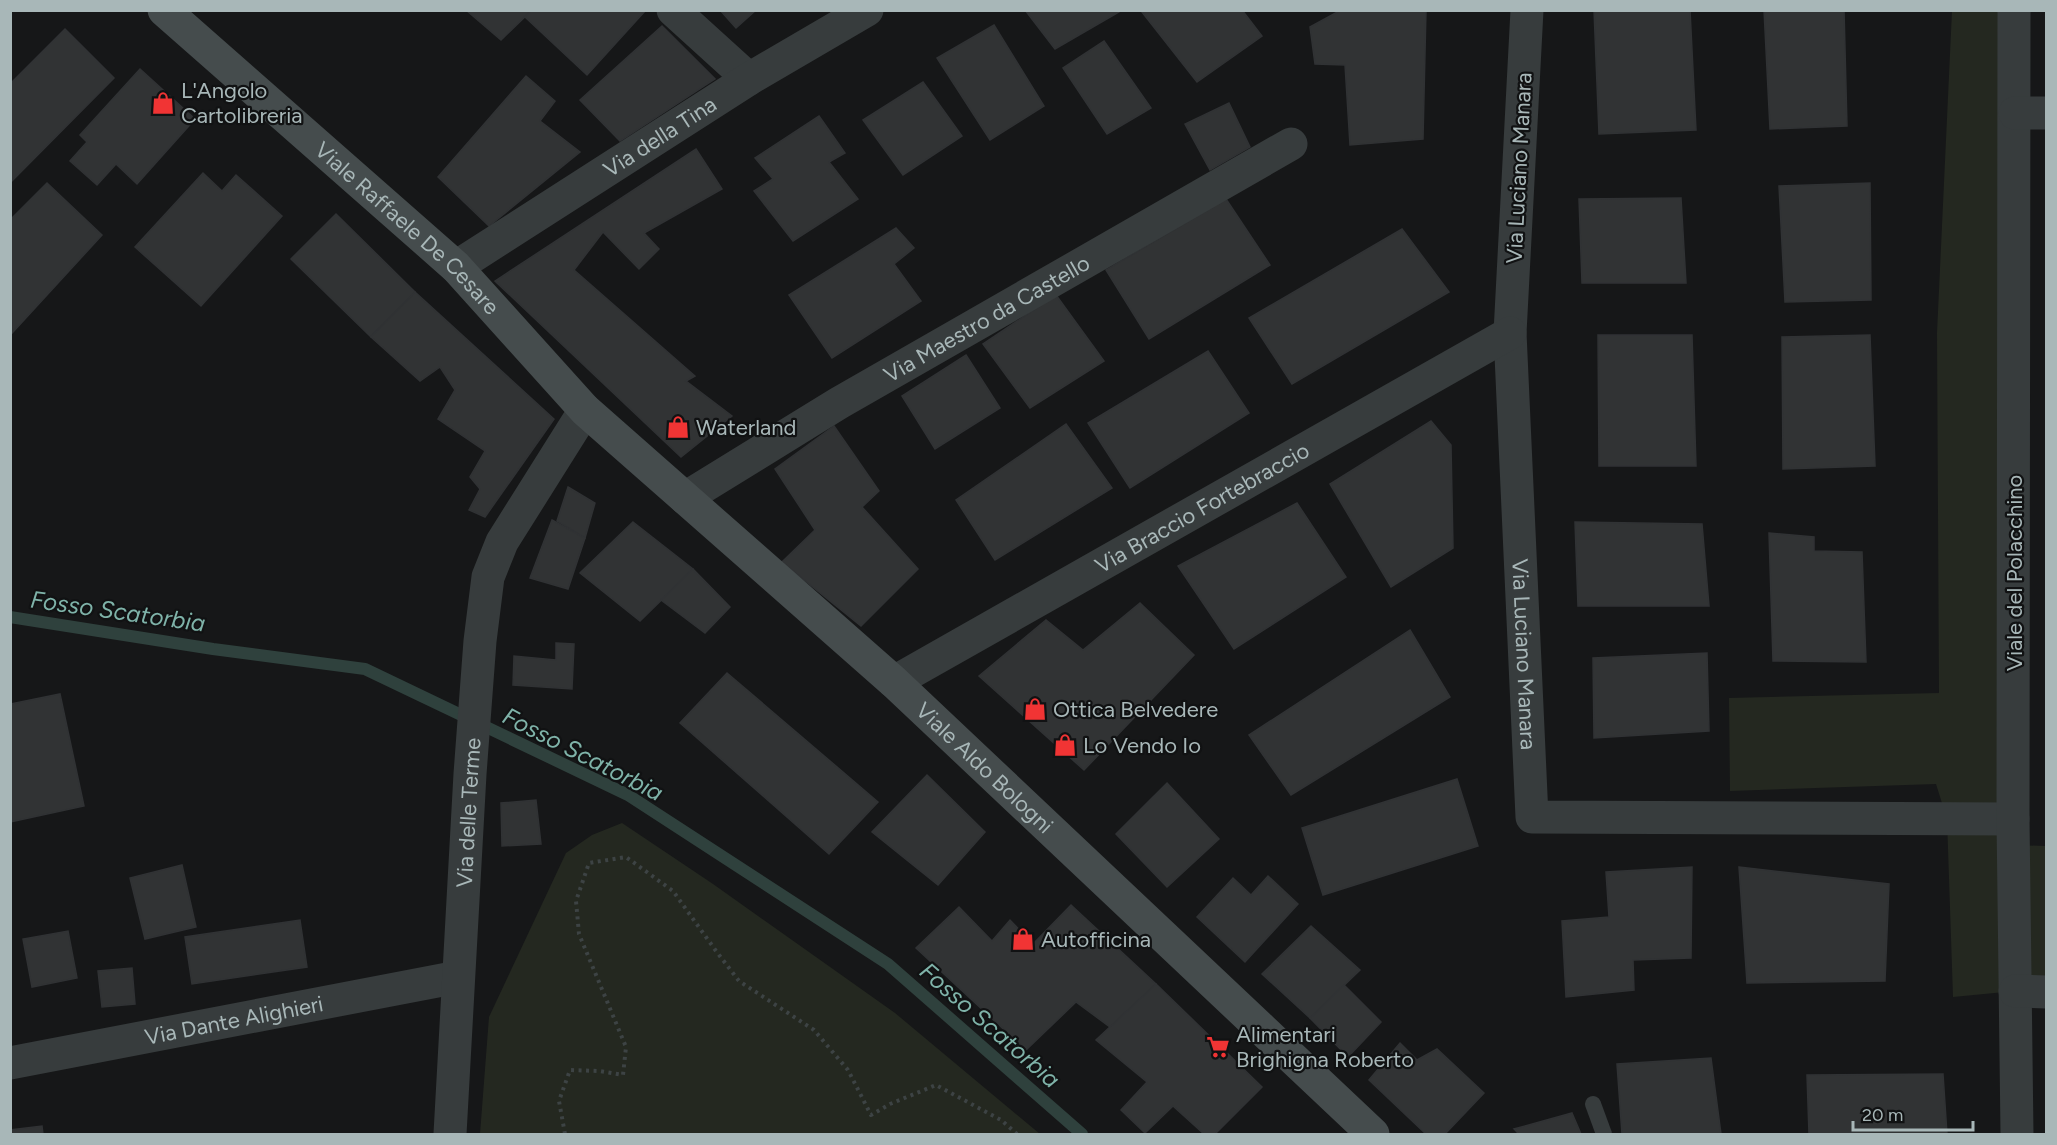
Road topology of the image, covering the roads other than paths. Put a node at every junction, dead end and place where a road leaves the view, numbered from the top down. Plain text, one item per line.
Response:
1 (164, 10) edge
2 (673, 10) edge
3 (867, 10) edge
4 (1527, 10) edge
5 (2014, 10) edge
6 (749, 79) junction
7 (2014, 113) junction
8 (2046, 113) edge
9 (1291, 144) dead end
10 (456, 267) junction
11 (1510, 333) junction
12 (585, 410) junction
13 (685, 498) junction
14 (894, 682) junction
15 (2013, 819) junction
16 (458, 977) junction
17 (2031, 992) edge
18 (10, 1063) edge
19 (1593, 1104) dead end
20 (450, 1134) edge
21 (1373, 1134) edge
22 (1604, 1134) edge
23 (2017, 1134) edge

1 - 10 main road, Viale Raffaele De Cesare
2 - 6 street
3 - 6 street, Via della Tina
4 - 11 street, Via Luciano Manara
5 - 7 street, Viale del Polacchino
6 - 10 street, Via della Tina
7 - 8 street
7 - 15 street, Viale del Polacchino
9 - 13 street, Via Maestro da Castello
10 - 12 main road, Viale Raffaele De Cesare
11 - 14 street, Via Braccio Fortebraccio
11 - 15 street, Via Luciano Manara
12 - 13 main road, Viale Aldo Bologni
12 - 16 street, Via delle Terme
13 - 14 main road, Viale Aldo Bologni
14 - 21 main road, Viale Aldo Bologni
15 - 17 street, Viale del Polacchino
16 - 18 street, Via Dante Alighieri
16 - 20 street, Via delle Terme
17 - 23 street, Viale del Polacchino
19 - 22 lane

